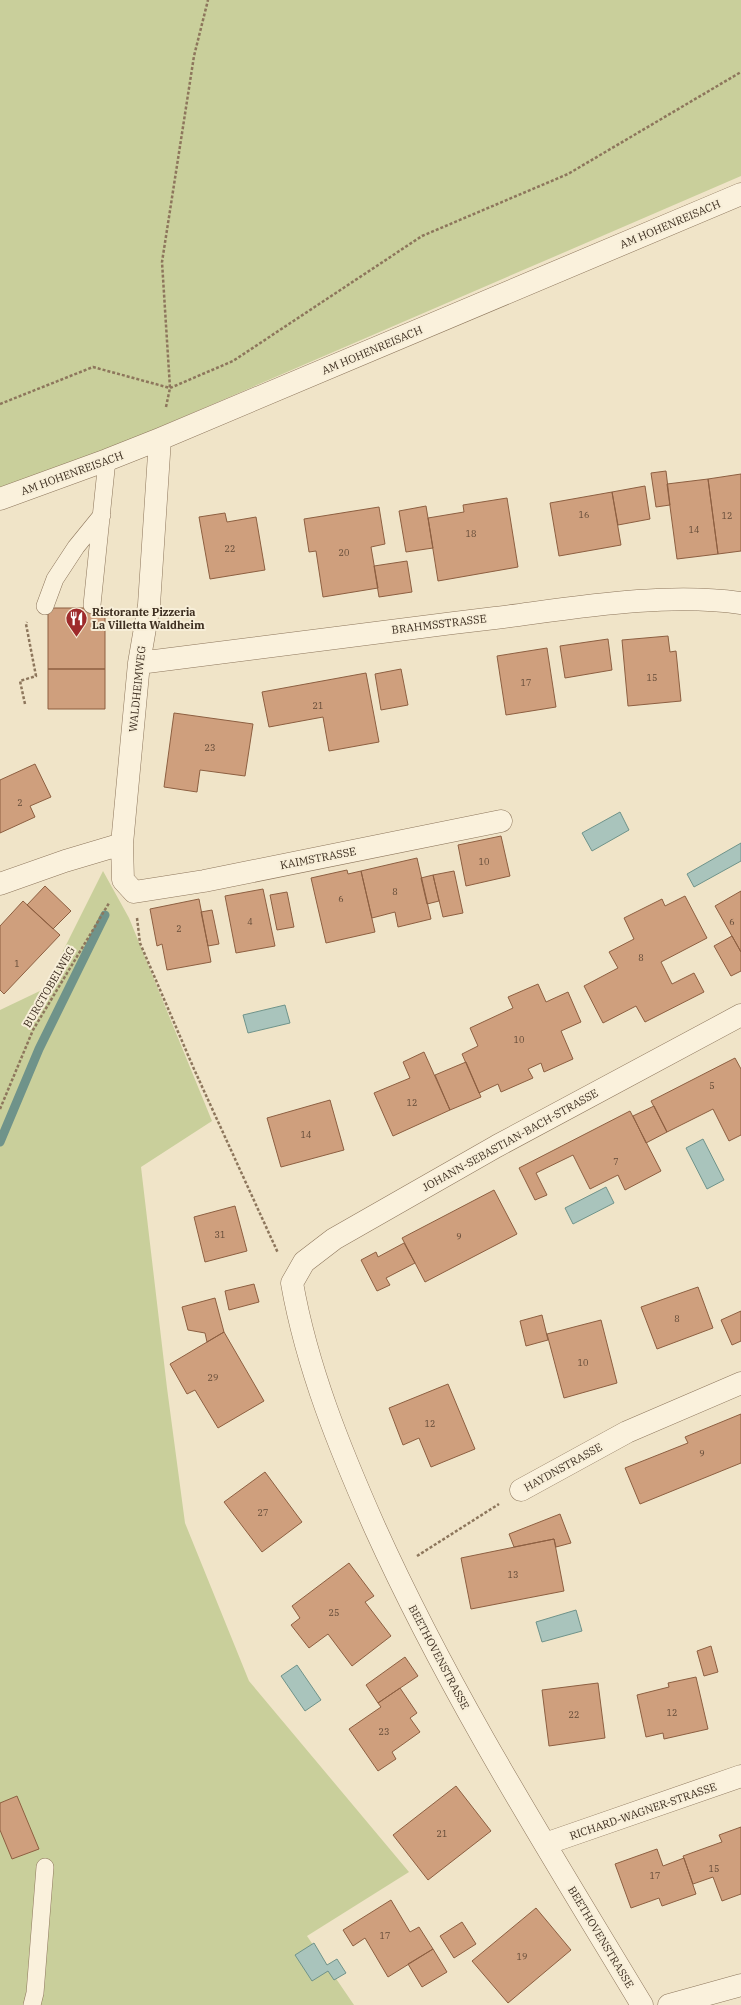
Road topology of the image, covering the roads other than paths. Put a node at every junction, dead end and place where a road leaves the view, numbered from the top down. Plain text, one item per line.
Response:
1 (741, 194) edge
2 (160, 439) junction
3 (107, 460) junction
4 (0, 499) edge
5 (102, 515) junction
6 (741, 603) edge
7 (92, 605) dead end
8 (45, 606) road end
9 (139, 663) junction
10 (501, 821) dead end
11 (122, 844) junction
12 (0, 884) edge
13 (129, 886) joint
14 (741, 1015) edge
15 (292, 1283) joint
16 (741, 1383) edge
17 (521, 1490) road end
18 (741, 1776) edge
19 (545, 1844) junction
20 (45, 1867) dead end
21 (741, 1985) edge
22 (32, 2005) edge
23 (642, 2005) edge
24 (669, 2005) edge

1 - 2 street, AM HOHENREISACH
2 - 3 street, AM HOHENREISACH
2 - 9 street, WALDHEIMWEG
3 - 4 street, AM HOHENREISACH
3 - 5 lane
5 - 7 lane
5 - 8 lane
6 - 9 street, BRAHMSSTRASSE
9 - 11 street, WALDHEIMWEG
10 - 13 street, KAIMSTRASSE
11 - 12 street
11 - 13 street, WALDHEIMWEG
14 - 15 street, JOHANN-SEBASTIAN-BACH-STRASSE
15 - 19 street, BEETHOVENSTRASSE
16 - 17 street, HAYDNSTRASSE
18 - 19 street, RICHARD-WAGNER-STRASSE
19 - 23 street, BEETHOVENSTRASSE
20 - 22 lane
21 - 24 street

